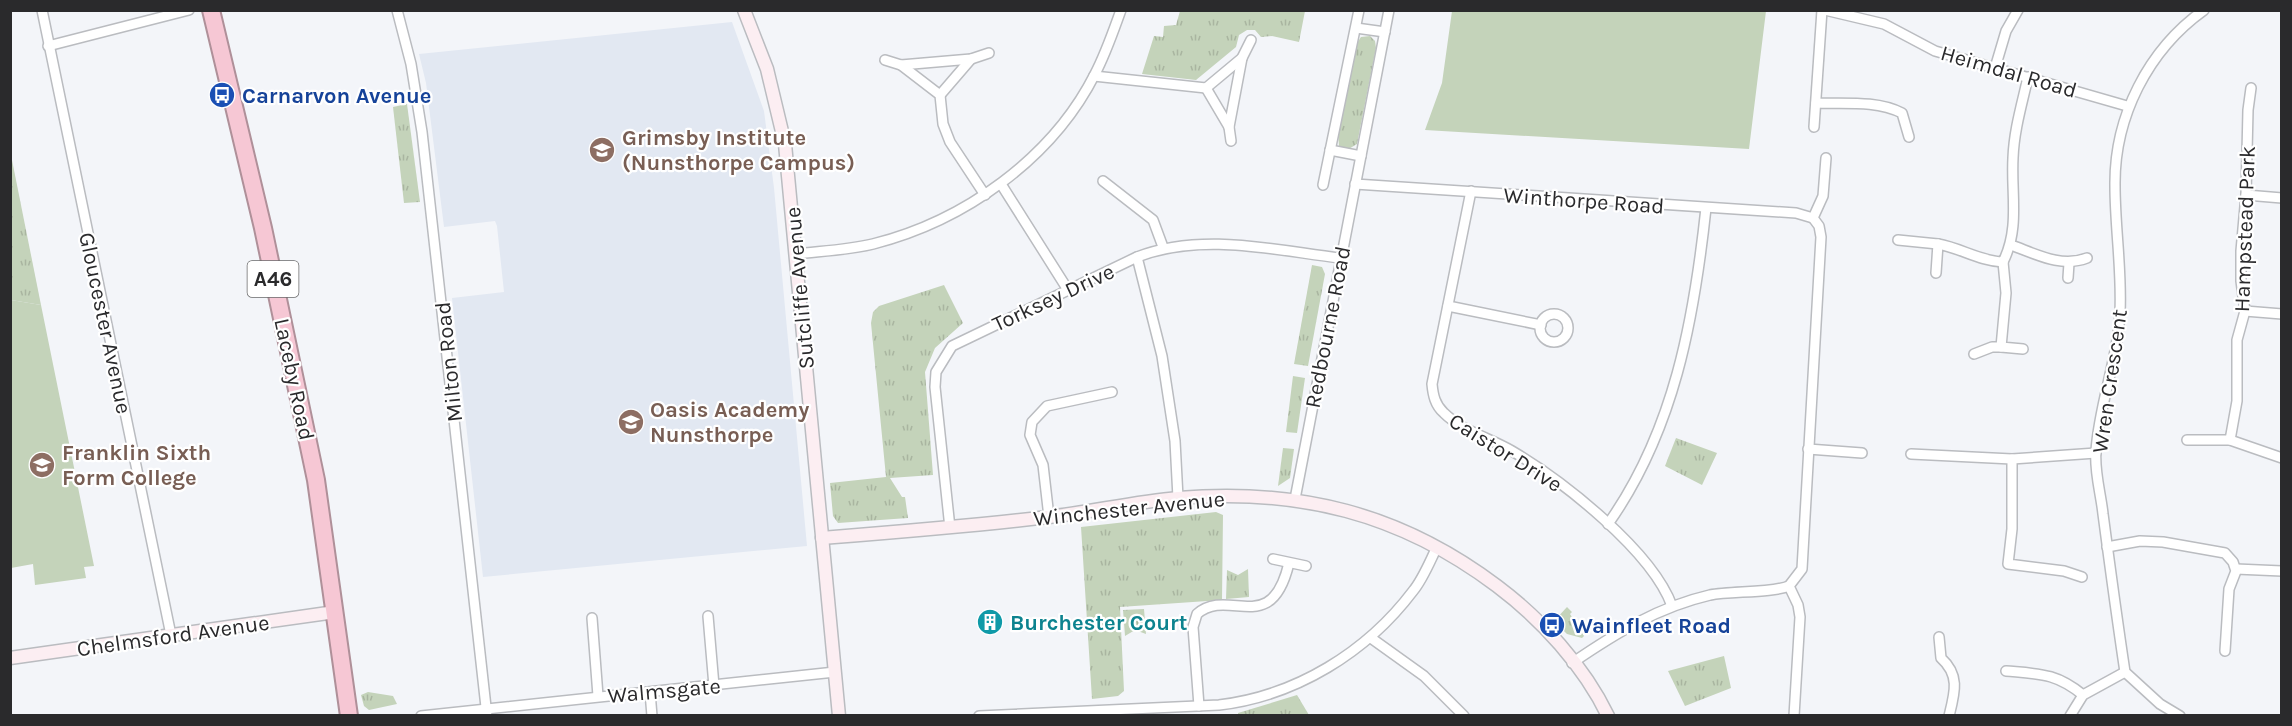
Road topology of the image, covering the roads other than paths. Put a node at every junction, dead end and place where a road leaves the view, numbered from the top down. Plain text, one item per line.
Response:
1 (42, 10) edge
2 (189, 10) edge
3 (211, 10) edge
4 (397, 10) edge
5 (744, 10) edge
6 (1121, 10) edge
7 (1359, 10) edge
8 (1389, 10) edge
9 (1823, 10) edge
10 (2018, 10) edge
11 (2202, 11) edge
12 (1356, 28) junction
13 (1385, 32) junction
14 (1251, 40) dead end
15 (48, 46) junction
16 (989, 53) dead end
17 (1242, 58) junction
18 (971, 59) junction
19 (885, 60) dead end
20 (901, 65) junction
21 (1995, 68) junction
22 (1094, 76) junction
23 (2028, 77) junction
24 (1206, 88) junction
25 (2251, 88) dead end
26 (940, 94) junction
27 (1816, 103) junction
28 (2127, 106) junction
29 (1229, 127) junction
30 (1814, 127) dead end
31 (1909, 137) dead end
32 (1231, 141) dead end
33 (1330, 150) junction
34 (1361, 156) junction
35 (1826, 158) dead end
36 (1103, 181) dead end
37 (1001, 183) junction
38 (1355, 184) junction
39 (1323, 186) dead end
40 (1471, 192) junction
41 (985, 195) junction
42 (2246, 195) junction
43 (2282, 198) edge
44 (1706, 208) junction
45 (1813, 218) junction
46 (1898, 240) dead end
47 (1938, 244) junction
48 (2011, 245) junction
49 (1163, 248) junction
50 (796, 254) junction
51 (1137, 257) junction
52 (1340, 258) junction
53 (2087, 258) dead end
54 (2003, 262) junction
55 (2068, 263) junction
56 (1936, 273) dead end
57 (2068, 278) dead end
58 (1068, 290) junction
59 (1448, 306) junction
60 (2245, 311) junction
61 (2282, 315) edge
62 (1541, 325) dead end
63 (2001, 347) junction
64 (2023, 349) dead end
65 (1974, 354) dead end
66 (1112, 393) dead end
67 (2187, 440) dead end
68 (2229, 440) junction
69 (1808, 449) junction
70 (1862, 453) dead end
71 (2096, 453) junction
72 (1911, 454) dead end
73 (2282, 458) edge
74 (2012, 459) junction
75 (1178, 498) junction
76 (1295, 499) junction
77 (1049, 517) junction
78 (1608, 524) junction
79 (950, 528) junction
80 (822, 538) junction
81 (1437, 547) junction
82 (2107, 547) junction
83 (1273, 559) dead end
84 (1289, 563) junction
85 (1306, 566) dead end
86 (2236, 569) junction
87 (2282, 571) edge
88 (2082, 577) dead end
89 (1789, 586) junction
90 (1672, 606) junction
91 (335, 612) junction
92 (708, 616) dead end
93 (592, 618) dead end
94 (171, 635) junction
95 (1371, 638) junction
96 (1939, 638) dead end
97 (2225, 651) dead end
98 (10, 658) edge
99 (1572, 663) junction
100 (2006, 671) dead end
101 (835, 672) junction
102 (2125, 672) junction
103 (714, 686) junction
104 (650, 692) junction
105 (2083, 695) junction
106 (598, 696) junction
107 (1198, 706) junction
108 (487, 712) edge
109 (1007, 715) edge
110 (350, 716) edge
111 (421, 716) edge
112 (652, 716) edge
113 (839, 716) edge
114 (979, 716) edge
115 (1464, 716) edge
116 (1608, 716) edge
117 (1794, 716) edge
118 (1949, 716) edge
119 (2070, 716) edge
120 (2180, 716) edge

1 - 15 street, Gloucester Avenue
2 - 15 street
3 - 91 highway, Laceby Road / A46
4 - 108 street, Milton Road
5 - 50 street, Sutcliffe Avenue
6 - 22 street
7 - 12 street
8 - 13 street, Redbourne Road
9 - 21 street, Heimdal Road
9 - 27 street
10 - 21 street
11 - 28 street, Wren Crescent
12 - 13 street
12 - 33 street
13 - 34 street, Redbourne Road
14 - 17 street
15 - 94 street, Gloucester Avenue
16 - 18 street
17 - 24 street
17 - 29 street
18 - 20 street
18 - 26 street
19 - 20 street
20 - 26 street
21 - 23 street, Heimdal Road
22 - 24 street
22 - 37 street
23 - 28 street, Heimdal Road
23 - 48 street
24 - 29 street
25 - 42 street, Hampstead Park
26 - 41 street
27 - 30 street
27 - 31 street
28 - 71 street, Wren Crescent
29 - 32 street
33 - 34 street
33 - 39 street
34 - 38 street, Redbourne Road
35 - 45 street
36 - 49 street
37 - 41 street
37 - 58 street
38 - 40 street, Winthorpe Road
38 - 52 street, Redbourne Road
40 - 44 street, Winthorpe Road
40 - 59 street, Caistor Drive
41 - 50 street
42 - 43 street
42 - 60 street, Hampstead Park
44 - 45 street, Winthorpe Road
44 - 78 street
45 - 69 street
46 - 47 street
47 - 54 street
47 - 56 street
48 - 54 street
48 - 55 street
49 - 51 street, Torksey Drive
49 - 52 street, Torksey Drive
50 - 80 street, Sutcliffe Avenue
51 - 58 street, Torksey Drive
51 - 75 street
52 - 76 street, Redbourne Road
53 - 55 street
54 - 63 street
55 - 57 street
58 - 79 street, Torksey Drive
59 - 62 street
59 - 78 street, Caistor Drive
60 - 61 street
60 - 68 street, Hampstead Park
63 - 64 street
63 - 65 street
66 - 77 street
67 - 68 street
68 - 73 street
69 - 70 street
69 - 89 street
71 - 74 street
71 - 82 street, Wren Crescent
72 - 74 street
74 - 88 street
75 - 76 street, Winchester Avenue
75 - 77 street, Winchester Avenue
76 - 81 street, Winchester Avenue
77 - 79 street, Winchester Avenue
78 - 90 street, Caistor Drive
79 - 80 street, Winchester Avenue
80 - 101 street, Sutcliffe Avenue
81 - 95 street
81 - 99 street, Winchester Avenue
82 - 86 street
82 - 102 street, Wren Crescent
83 - 84 street
84 - 85 street
84 - 107 street
86 - 87 street
86 - 97 street
89 - 90 street
89 - 117 street
90 - 99 street
91 - 94 street, Chelmsford Avenue
91 - 110 highway, Laceby Road / A46
92 - 103 street
93 - 106 street
94 - 98 street, Chelmsford Avenue
95 - 107 street
95 - 115 street
96 - 118 street
99 - 116 street, Winchester Avenue
100 - 105 street
101 - 103 street, Walmsgate
101 - 113 street, Sutcliffe Avenue
102 - 105 street
102 - 120 street
103 - 104 street, Walmsgate
104 - 106 street, Walmsgate
104 - 112 street
105 - 119 street
106 - 108 street, Walmsgate
107 - 109 street
108 - 111 street, Walmsgate
109 - 114 street

